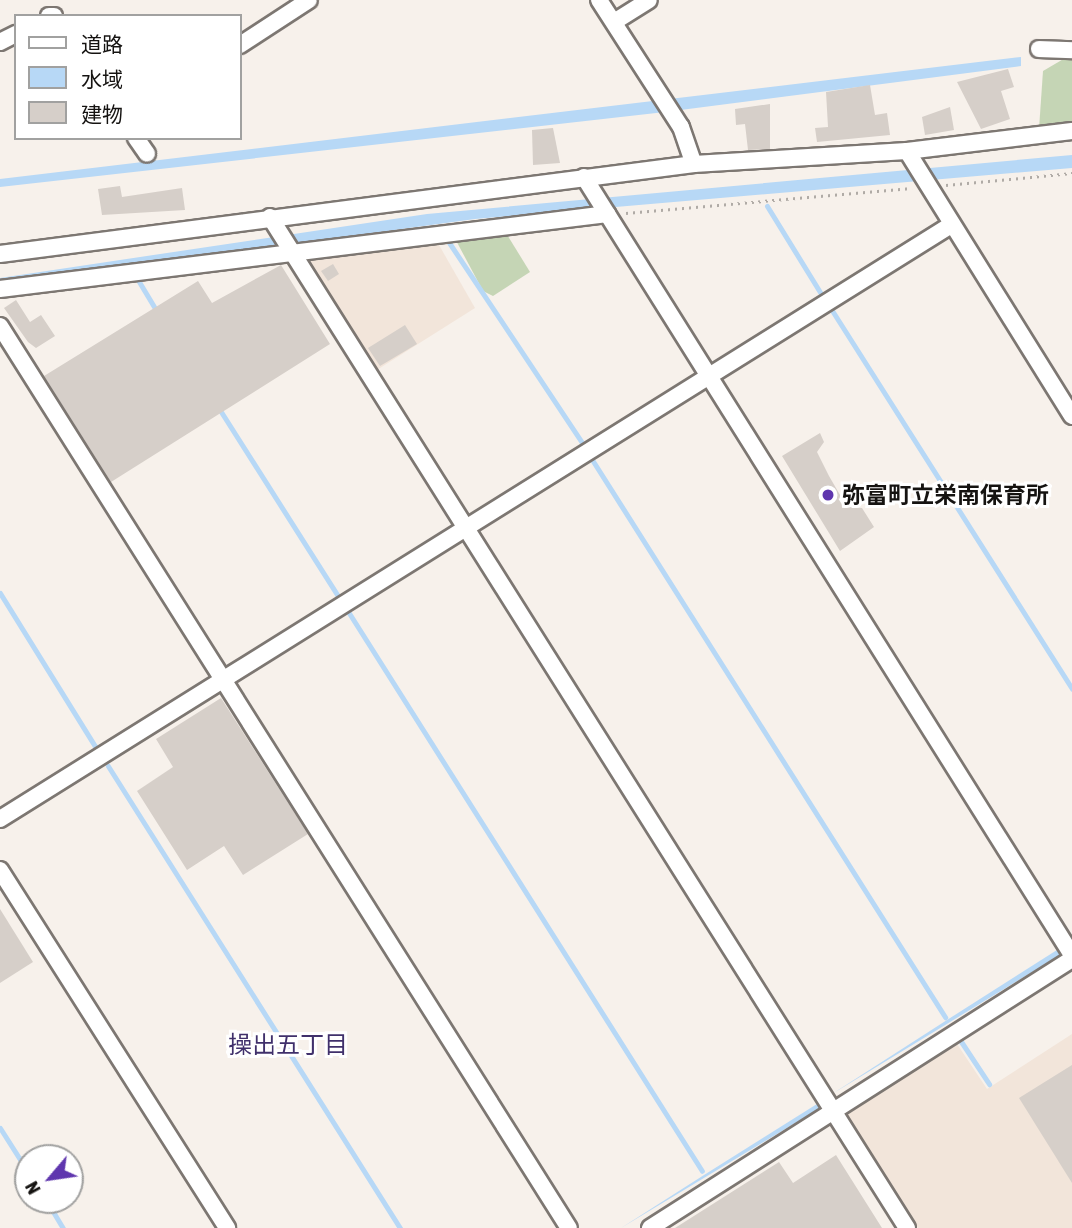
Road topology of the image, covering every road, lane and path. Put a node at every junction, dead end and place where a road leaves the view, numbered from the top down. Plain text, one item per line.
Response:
1 (309, 0) edge
2 (599, 0) edge
3 (649, 0) edge
4 (614, 23) junction
5 (242, 44) edge
6 (1039, 49) dead end
7 (1072, 50) edge
8 (1072, 131) edge
9 (137, 140) edge
10 (907, 151) junction
11 (147, 155) dead end
12 (694, 164) junction
13 (1072, 173) edge
14 (584, 177) junction
15 (928, 186) junction
16 (607, 214) junction
17 (270, 217) junction
18 (951, 225) junction
19 (290, 250) junction
20 (0, 254) edge
21 (0, 289) edge
22 (0, 326) edge
23 (706, 379) junction
24 (1072, 416) edge
25 (464, 530) junction
26 (222, 681) junction
27 (0, 819) edge
28 (0, 870) edge
29 (1072, 957) edge
30 (833, 1111) junction
31 (226, 1228) edge
32 (569, 1228) edge
33 (650, 1228) edge
34 (907, 1228) edge

1 - 5 street
2 - 4 street
3 - 4 street
4 - 12 street
6 - 7 street
8 - 10 street
9 - 11 street
10 - 12 street
10 - 15 street
12 - 14 street
13 - 15 path
14 - 16 street
14 - 17 street
15 - 16 path
15 - 18 street
16 - 19 street
16 - 23 street
17 - 19 street
17 - 20 street
18 - 23 street
18 - 24 street
19 - 21 street
19 - 25 street
22 - 26 street
23 - 25 street
23 - 29 street
25 - 26 street
25 - 30 street
26 - 27 street
26 - 32 street
28 - 31 street
29 - 30 street
30 - 33 street
30 - 34 street

